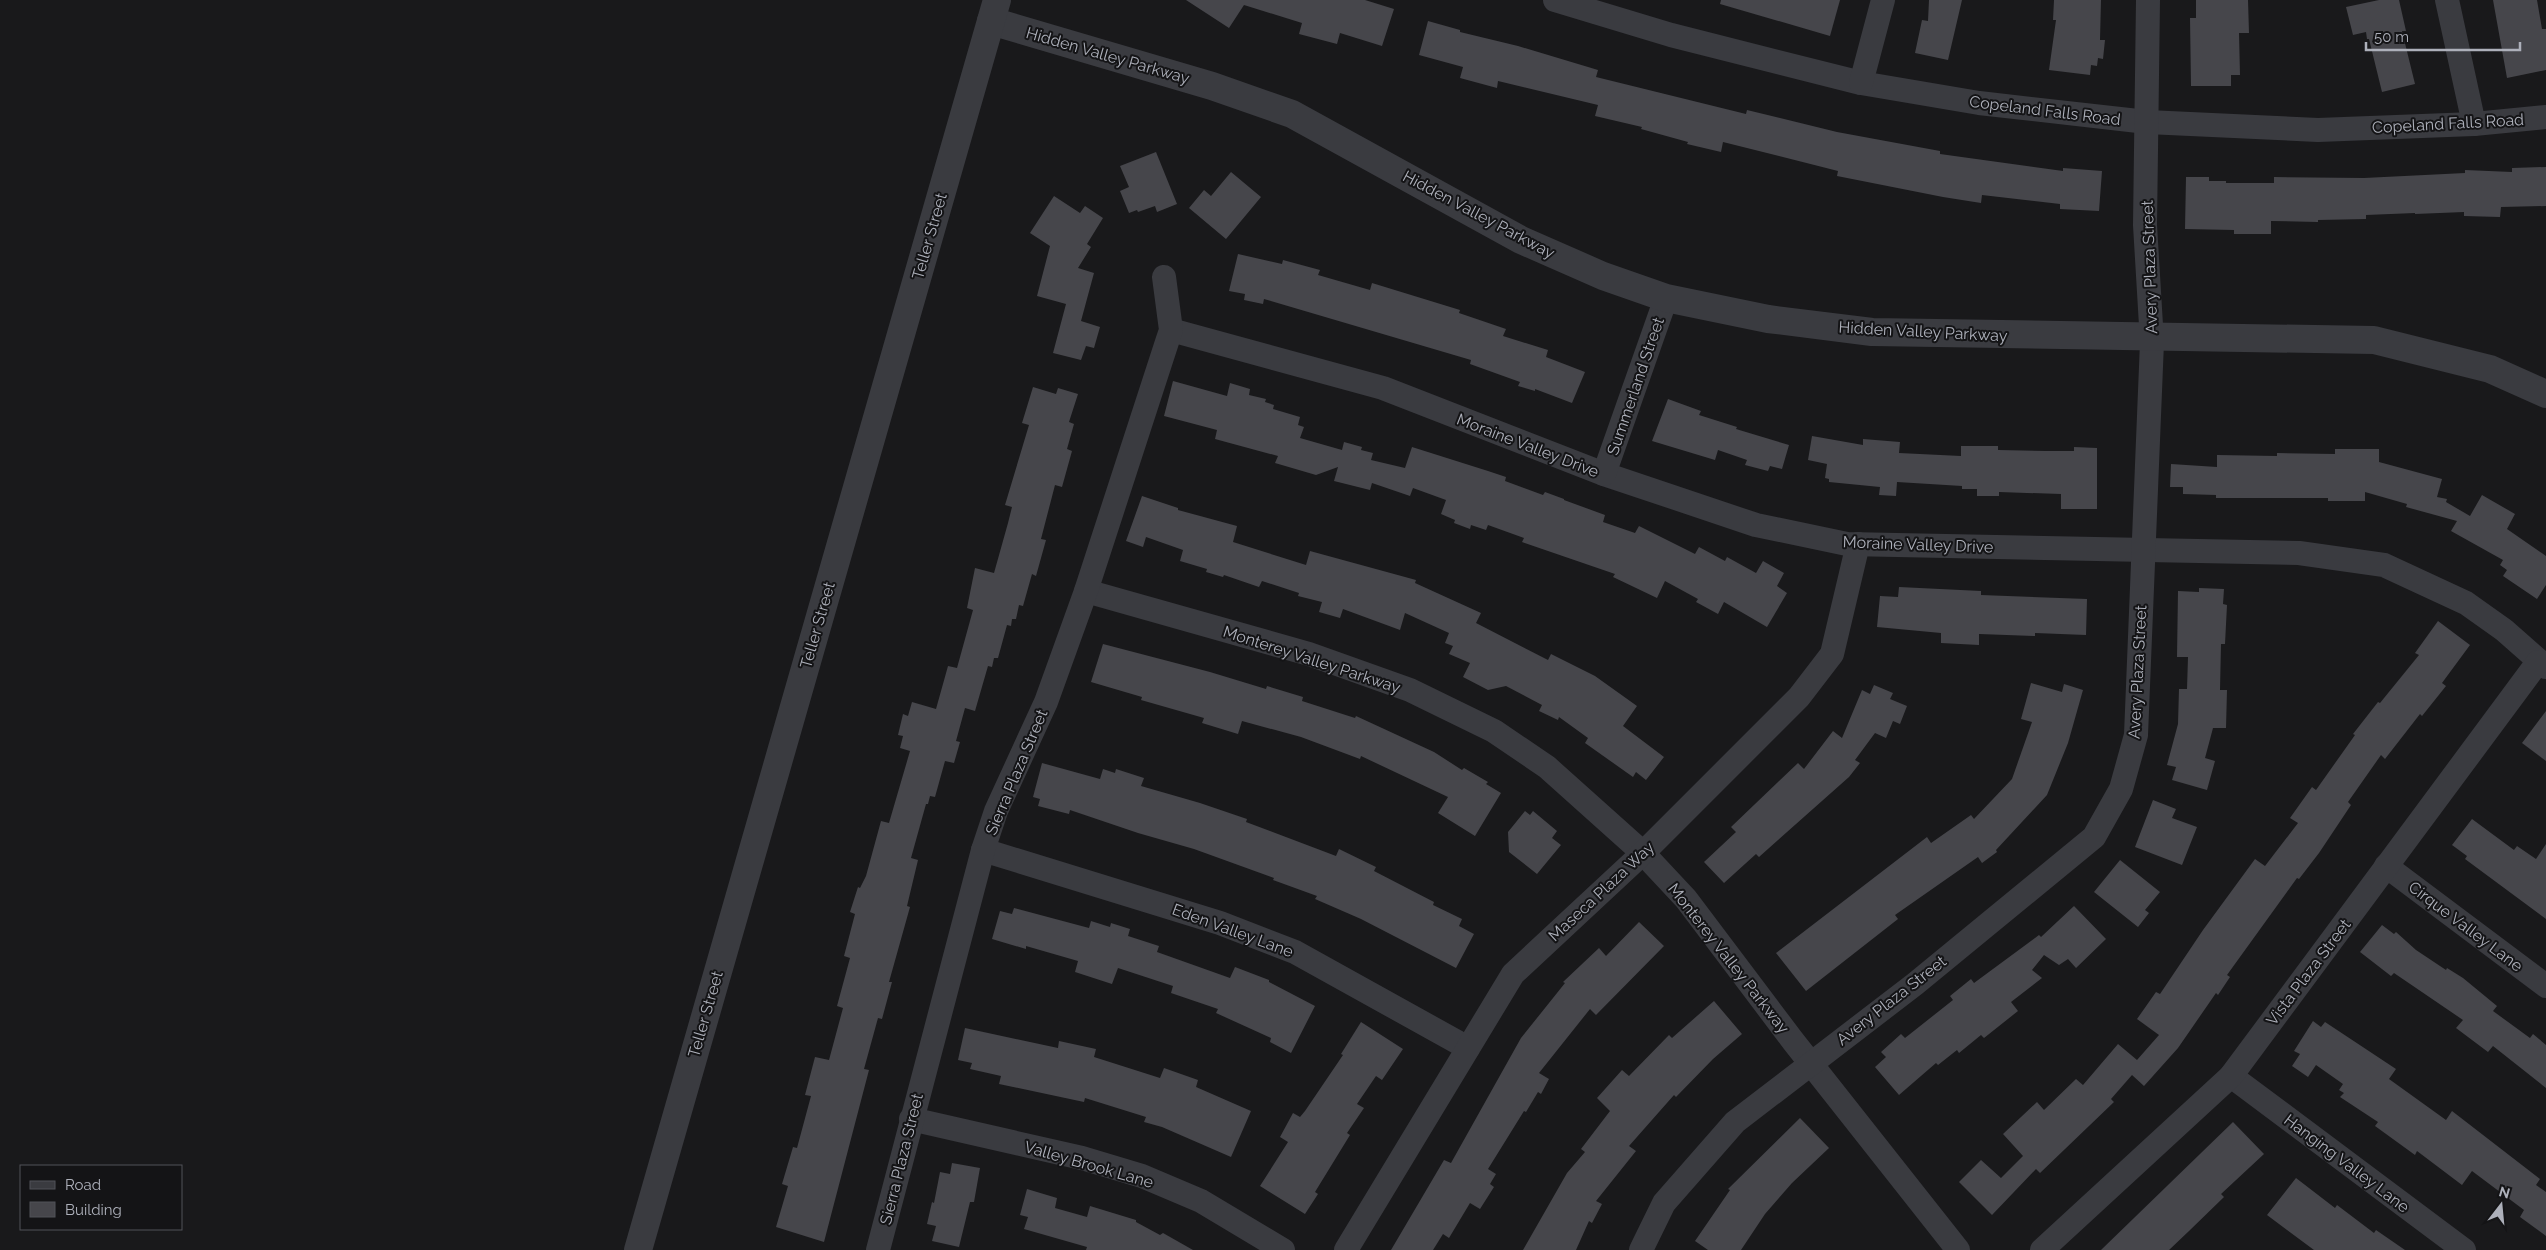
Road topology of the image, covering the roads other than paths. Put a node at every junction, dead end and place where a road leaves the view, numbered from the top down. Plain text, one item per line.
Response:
1 (1555, 0) edge
2 (1883, 0) edge
3 (2148, 0) edge
4 (2447, 0) edge
5 (994, 10) edge
6 (1861, 83) junction
7 (2546, 117) edge
8 (2147, 122) junction
9 (2474, 124) junction
10 (1164, 277) dead end
11 (1666, 298) junction
12 (1171, 330) junction
13 (2151, 336) junction
14 (2546, 394) edge
15 (1604, 474) junction
16 (1858, 544) junction
17 (2142, 550) junction
18 (1086, 591) junction
19 (2542, 664) edge
20 (983, 850) junction
21 (1643, 853) junction
22 (2386, 866) junction
23 (2546, 986) edge
24 (1468, 1048) junction
25 (1810, 1062) junction
26 (2231, 1076) junction
27 (910, 1119) junction
28 (638, 1250) edge
29 (878, 1250) edge
30 (1284, 1250) edge
31 (1346, 1250) edge
32 (1641, 1250) edge
33 (1958, 1250) edge
34 (2042, 1250) edge
35 (2464, 1250) edge

1 - 6 street, Copeland Falls Road
2 - 6 street
3 - 8 street, Avery Plaza Street
4 - 9 street
5 - 11 street, Hidden Valley Parkway
5 - 28 street, Teller Street
6 - 8 street, Copeland Falls Road
7 - 9 street, Copeland Falls Road
8 - 9 street, Copeland Falls Road
8 - 13 street, Avery Plaza Street
10 - 12 street
11 - 13 street, Hidden Valley Parkway
11 - 15 street, Summerland Street
12 - 15 street, Moraine Valley Drive
12 - 18 street, Sierra Plaza Street
13 - 14 street, Hidden Valley Parkway
13 - 17 street, Avery Plaza Street
15 - 16 street, Moraine Valley Drive
16 - 17 street, Moraine Valley Drive
16 - 21 street, Maseca Plaza Way
17 - 19 street, Moraine Valley Drive
17 - 25 street, Avery Plaza Street
18 - 20 street, Sierra Plaza Street
18 - 21 street, Monterey Valley Parkway
19 - 22 street, Vista Plaza Street
20 - 24 street, Eden Valley Lane
20 - 27 street, Sierra Plaza Street
21 - 24 street, Maseca Plaza Way
21 - 25 street, Monterey Valley Parkway
22 - 23 street, Cirque Valley Lane
22 - 26 street, Vista Plaza Street
24 - 31 street, Maseca Plaza Way
25 - 32 street, Avery Plaza Street
25 - 33 street, Monterey Valley Parkway
26 - 34 street, Vista Plaza Street
26 - 35 street, Hanging Valley Lane
27 - 29 street, Sierra Plaza Street
27 - 30 street, Valley Brook Lane

